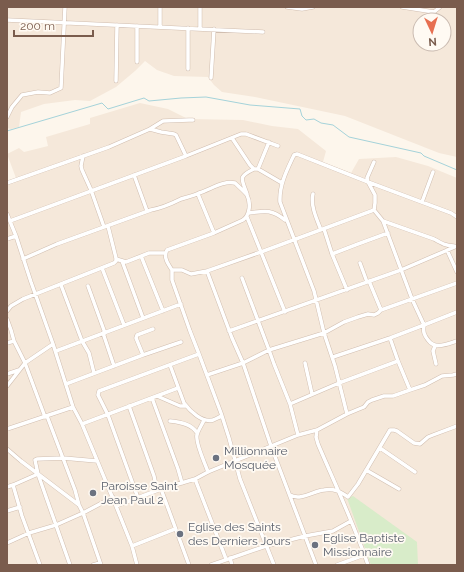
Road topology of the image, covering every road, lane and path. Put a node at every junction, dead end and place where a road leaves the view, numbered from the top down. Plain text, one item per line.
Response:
1 (66, 7) edge
2 (160, 7) edge
3 (200, 7) edge
4 (287, 7) edge
5 (313, 7) edge
6 (402, 7) edge
7 (440, 7) edge
8 (7, 20) edge
9 (65, 22) junction
10 (117, 25) junction
11 (137, 26) junction
12 (160, 27) junction
13 (188, 28) junction
14 (200, 28) junction
15 (214, 29) junction
16 (263, 32) dead end
17 (136, 62) dead end
18 (188, 69) dead end
19 (212, 78) dead end
20 (116, 81) dead end
21 (7, 117) edge
22 (193, 120) dead end
23 (150, 129) junction
24 (232, 138) junction
25 (268, 142) junction
26 (278, 146) dead end
27 (83, 156) junction
28 (186, 156) junction
29 (74, 159) junction
30 (374, 162) dead end
31 (81, 166) junction
32 (256, 169) junction
33 (433, 172) dead end
34 (134, 175) junction
35 (368, 182) junction
36 (7, 183) edge
37 (282, 183) junction
38 (91, 190) junction
39 (198, 194) junction
40 (313, 194) dead end
41 (247, 195) junction
42 (422, 202) junction
43 (374, 210) junction
44 (147, 211) junction
45 (7, 214) edge
46 (248, 215) junction
47 (457, 217) edge
48 (286, 221) junction
49 (383, 221) junction
50 (10, 222) junction
51 (106, 227) junction
52 (322, 229) junction
53 (214, 233) junction
54 (388, 233) junction
55 (16, 236) junction
56 (7, 239) edge
57 (294, 240) junction
58 (434, 240) junction
59 (457, 246) edge
60 (446, 251) junction
61 (261, 252) junction
62 (165, 253) junction
63 (332, 254) junction
64 (141, 256) junction
65 (23, 259) junction
66 (116, 259) junction
67 (122, 261) junction
68 (360, 263) dead end
69 (102, 268) junction
70 (172, 270) junction
71 (401, 270) junction
72 (208, 271) junction
73 (457, 272) edge
74 (242, 278) dead end
75 (368, 281) junction
76 (457, 283) edge
77 (61, 284) junction
78 (88, 286) dead end
79 (347, 290) junction
80 (36, 294) junction
81 (412, 299) junction
82 (316, 300) junction
83 (181, 304) junction
84 (7, 310) edge
85 (381, 310) junction
86 (163, 311) junction
87 (285, 312) junction
88 (457, 312) edge
89 (143, 318) junction
90 (7, 319) edge
91 (258, 321) junction
92 (424, 325) junction
93 (124, 326) junction
94 (153, 329) dead end
95 (229, 331) junction
96 (104, 333) junction
97 (324, 333) junction
98 (390, 338) junction
99 (14, 341) junction
100 (82, 341) junction
101 (457, 341) edge
102 (181, 342) dead end
103 (7, 343) edge
104 (54, 344) junction
105 (435, 346) junction
106 (270, 350) junction
107 (56, 351) junction
108 (199, 354) junction
109 (143, 355) junction
110 (333, 357) junction
111 (398, 361) junction
112 (25, 363) junction
113 (242, 363) junction
114 (305, 363) dead end
115 (436, 364) dead end
116 (170, 365) junction
117 (114, 366) junction
118 (20, 370) junction
119 (94, 373) junction
120 (7, 374) edge
121 (457, 374) edge
122 (207, 375) junction
123 (339, 383) junction
124 (66, 384) junction
125 (7, 386) edge
126 (178, 388) junction
127 (410, 390) junction
128 (312, 394) junction
129 (157, 396) junction
130 (152, 398) junction
131 (290, 404) junction
132 (129, 406) junction
133 (186, 406) junction
134 (73, 407) junction
135 (347, 414) junction
136 (108, 415) junction
137 (46, 416) junction
138 (222, 416) junction
139 (204, 420) junction
140 (170, 421) dead end
141 (82, 424) junction
142 (457, 426) edge
143 (7, 429) edge
144 (317, 430) junction
145 (197, 433) junction
146 (298, 435) junction
147 (271, 446) junction
148 (380, 448) junction
149 (7, 449) edge
150 (63, 458) junction
151 (98, 461) junction
152 (235, 461) junction
153 (366, 470) junction
154 (208, 472) junction
155 (415, 472) dead end
156 (38, 474) junction
157 (195, 479) junction
158 (182, 483) junction
159 (13, 486) junction
160 (7, 487) edge
161 (399, 489) dead end
162 (159, 490) junction
163 (339, 491) junction
164 (290, 495) junction
165 (113, 497) junction
166 (138, 498) junction
167 (79, 505) junction
168 (116, 506) junction
169 (20, 507) junction
170 (7, 511) edge
171 (83, 513) junction
172 (351, 521) junction
173 (56, 525) junction
174 (175, 529) junction
175 (29, 533) junction
176 (305, 536) junction
177 (7, 543) edge
178 (132, 546) junction
179 (266, 546) junction
180 (364, 555) junction
181 (228, 559) junction
182 (40, 564) edge
183 (100, 564) edge
184 (35, 565) edge
185 (70, 565) edge
186 (93, 565) edge
187 (138, 565) edge
188 (189, 565) edge
189 (211, 565) edge
190 (232, 565) edge
191 (274, 565) edge
192 (316, 565) edge
193 (337, 565) edge
194 (368, 565) edge

1 - 9 street
2 - 12 street
3 - 14 street
4 - 5 street
6 - 7 street
8 - 9 street
9 - 10 street
9 - 21 street
10 - 11 street
10 - 20 street
11 - 12 street
11 - 17 street
12 - 13 street
13 - 14 street
13 - 18 street
14 - 15 street
15 - 16 street
15 - 19 street
22 - 23 street
23 - 27 street
23 - 28 street
24 - 25 street
24 - 28 street
24 - 32 street
25 - 26 street
25 - 32 street
27 - 29 street
27 - 31 street
28 - 34 street
29 - 31 street
29 - 36 street
30 - 35 street
31 - 38 street
32 - 37 street
32 - 41 street
33 - 42 street
34 - 38 street
34 - 44 street
35 - 37 street
35 - 42 street
35 - 43 street
37 - 48 street
38 - 50 street
38 - 51 street
39 - 41 street
39 - 44 street
39 - 53 street
40 - 52 street
41 - 46 street
42 - 47 street
43 - 49 street
43 - 52 street
44 - 51 street
45 - 50 street
46 - 48 street
46 - 53 street
46 - 61 street
48 - 57 street
49 - 54 street
49 - 58 street
50 - 55 street
51 - 65 street
51 - 66 street
52 - 57 street
52 - 63 street
53 - 62 street
54 - 63 street
54 - 71 street
55 - 56 street
55 - 65 street
57 - 61 street
57 - 82 street
58 - 59 street
58 - 60 street
59 - 60 street
60 - 71 street
60 - 73 street
61 - 72 street
61 - 87 street
62 - 64 street
62 - 70 street
63 - 79 street
64 - 67 street
64 - 86 street
65 - 80 street
66 - 67 street
66 - 69 street
67 - 89 street
68 - 75 street
69 - 77 street
69 - 93 street
70 - 72 street
70 - 83 street
71 - 75 street
71 - 81 street
72 - 95 street
74 - 91 street
75 - 79 street
75 - 85 street
76 - 81 street
77 - 80 street
77 - 100 street
78 - 96 street
79 - 82 street
80 - 84 street
80 - 104 street
81 - 85 street
81 - 92 street
82 - 87 street
82 - 97 street
83 - 86 street
83 - 108 street
85 - 97 street
86 - 89 street
87 - 91 street
88 - 92 street
89 - 93 street
90 - 99 street
91 - 95 street
91 - 106 street
92 - 98 street
92 - 105 street
93 - 96 street
94 - 109 street
95 - 113 street
96 - 100 street
96 - 117 street
97 - 106 street
97 - 110 street
98 - 110 street
98 - 111 street
99 - 103 street
99 - 112 street
100 - 107 street
100 - 119 street
101 - 105 street
102 - 109 street
104 - 107 street
104 - 112 street
105 - 115 street
106 - 113 street
106 - 131 street
107 - 124 street
108 - 116 street
108 - 122 street
109 - 117 street
110 - 123 street
111 - 123 street
111 - 127 street
112 - 118 street
112 - 137 street
113 - 122 street
113 - 147 street
114 - 128 street
116 - 126 street
116 - 136 street
117 - 119 street
118 - 120 street
118 - 125 street
119 - 124 street
121 - 127 street
122 - 138 street
123 - 128 street
123 - 135 street
124 - 134 street
126 - 129 street
126 - 133 street
127 - 135 street
128 - 131 street
129 - 130 street
129 - 133 street
130 - 132 street
130 - 158 street
131 - 146 street
132 - 136 street
132 - 162 street
133 - 139 street
134 - 137 street
134 - 141 street
135 - 144 street
136 - 141 street
136 - 166 street
137 - 143 street
137 - 150 street
138 - 139 street
138 - 152 street
139 - 145 street
140 - 145 street
141 - 151 street
142 - 148 street
144 - 146 street
144 - 163 street
145 - 154 street
146 - 147 street
147 - 152 street
147 - 164 street
148 - 153 street
148 - 155 street
149 - 156 street
150 - 151 street
150 - 156 street
150 - 167 street
151 - 165 street
152 - 154 street
152 - 179 street
153 - 161 street
153 - 163 street
154 - 157 street
156 - 159 street
156 - 167 street
156 - 173 street
157 - 158 street
157 - 181 street
158 - 162 street
159 - 160 street
159 - 169 street
162 - 166 street
162 - 174 street
163 - 164 street
163 - 172 street
164 - 176 street
165 - 168 street
165 - 171 street
166 - 168 street
167 - 171 street
168 - 178 street
169 - 170 street
169 - 175 street
171 - 173 street
171 - 183 street
172 - 176 street
172 - 180 street
173 - 175 street
173 - 185 street
174 - 178 street
174 - 188 street
175 - 177 street
175 - 182 street
176 - 179 street
176 - 192 street
178 - 187 street
179 - 181 street
179 - 191 street
180 - 193 street
180 - 194 street
181 - 189 street
181 - 190 street
182 - 184 street
183 - 186 street

